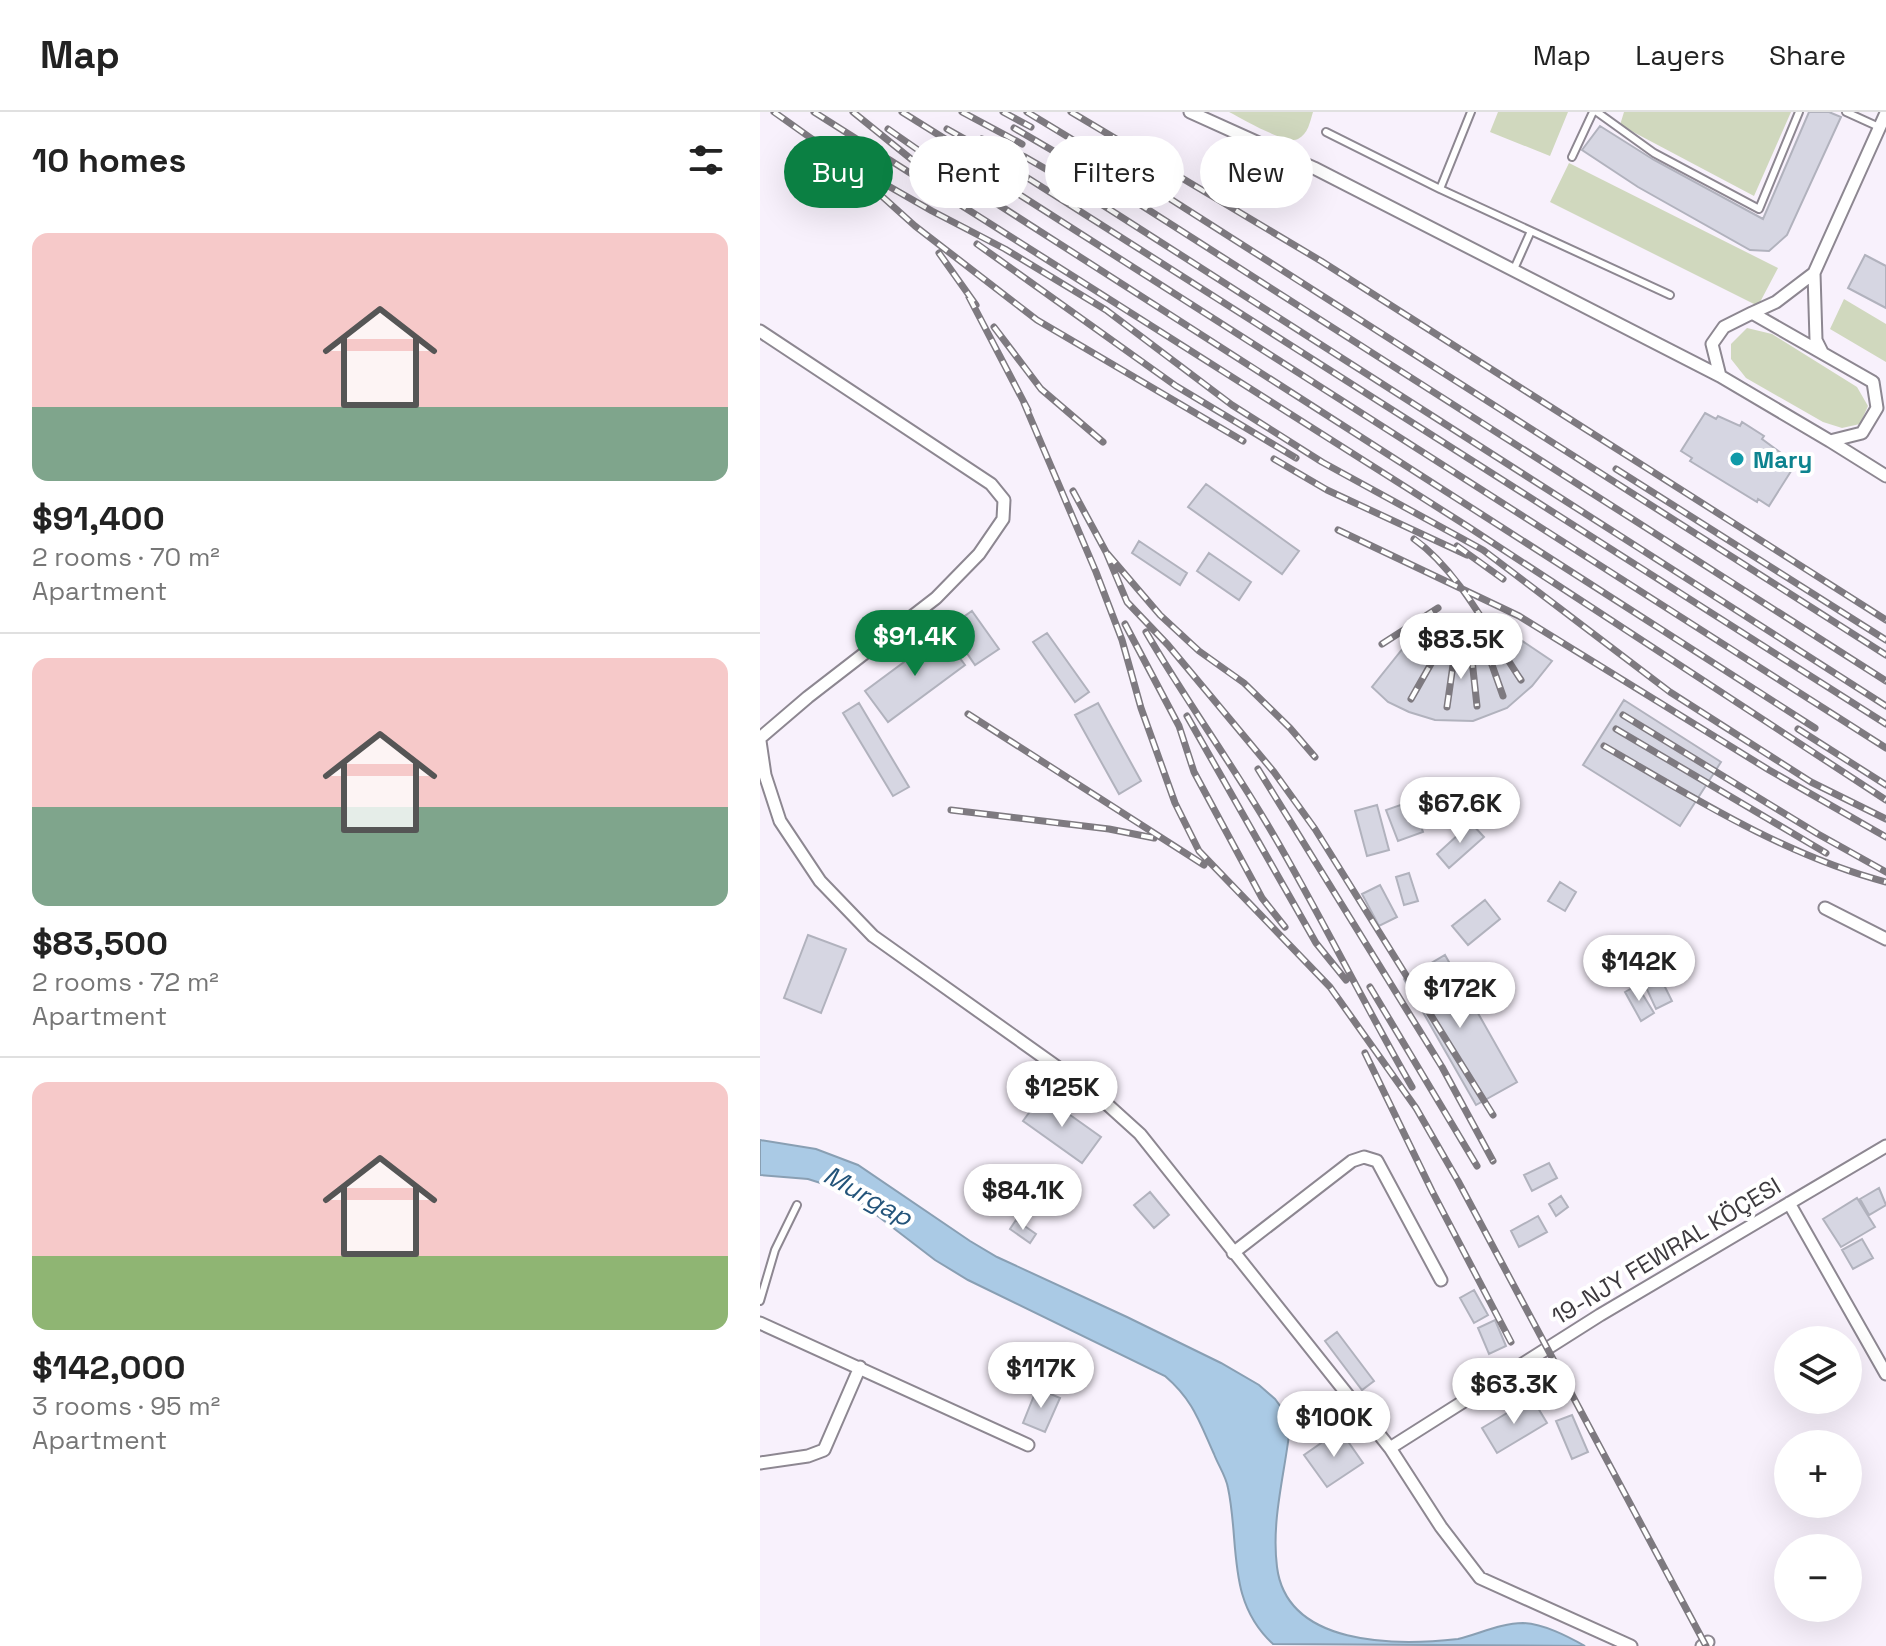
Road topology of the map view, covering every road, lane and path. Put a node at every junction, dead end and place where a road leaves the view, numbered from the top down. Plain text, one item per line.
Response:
1 (1190, 112) edge
2 (1471, 112) edge
3 (1595, 112) edge
4 (1799, 112) edge
5 (1846, 112) edge
6 (1886, 113) edge
7 (1880, 128) junction
8 (1326, 132) dead end
9 (1572, 157) dead end
10 (1440, 189) junction
11 (1531, 231) junction
12 (1514, 269) junction
13 (1814, 273) junction
14 (1670, 295) dead end
15 (1752, 313) junction
16 (760, 331) edge
17 (1822, 352) junction
18 (1720, 376) junction
19 (1830, 441) junction
20 (1886, 476) edge
21 (760, 740) edge
22 (1825, 908) dead end
23 (1886, 939) edge
24 (1886, 1146) edge
25 (1789, 1203) junction
26 (797, 1205) dead end
27 (1233, 1253) junction
28 (1441, 1280) dead end
29 (760, 1301) edge
30 (760, 1323) edge
31 (860, 1367) junction
32 (1886, 1374) edge
33 (1028, 1445) dead end
34 (1390, 1448) junction
35 (760, 1463) edge
36 (1631, 1646) edge

1 - 12 street
2 - 10 lane
3 - 4 lane
3 - 9 lane
5 - 7 lane
6 - 7 street
7 - 13 street
8 - 10 lane
10 - 11 lane
11 - 12 lane
11 - 14 lane
12 - 18 street
13 - 15 street
13 - 17 street
15 - 17 street
15 - 18 street
16 - 21 street
17 - 19 street
18 - 19 street
19 - 20 street
21 - 27 street
22 - 23 street
24 - 25 street, 19-NJY FEWRAL KÖÇESI
25 - 32 street
25 - 34 street, 19-NJY FEWRAL KÖÇESI
26 - 29 lane
27 - 28 street
27 - 34 street
30 - 31 street
31 - 33 street
31 - 35 street
34 - 36 street

